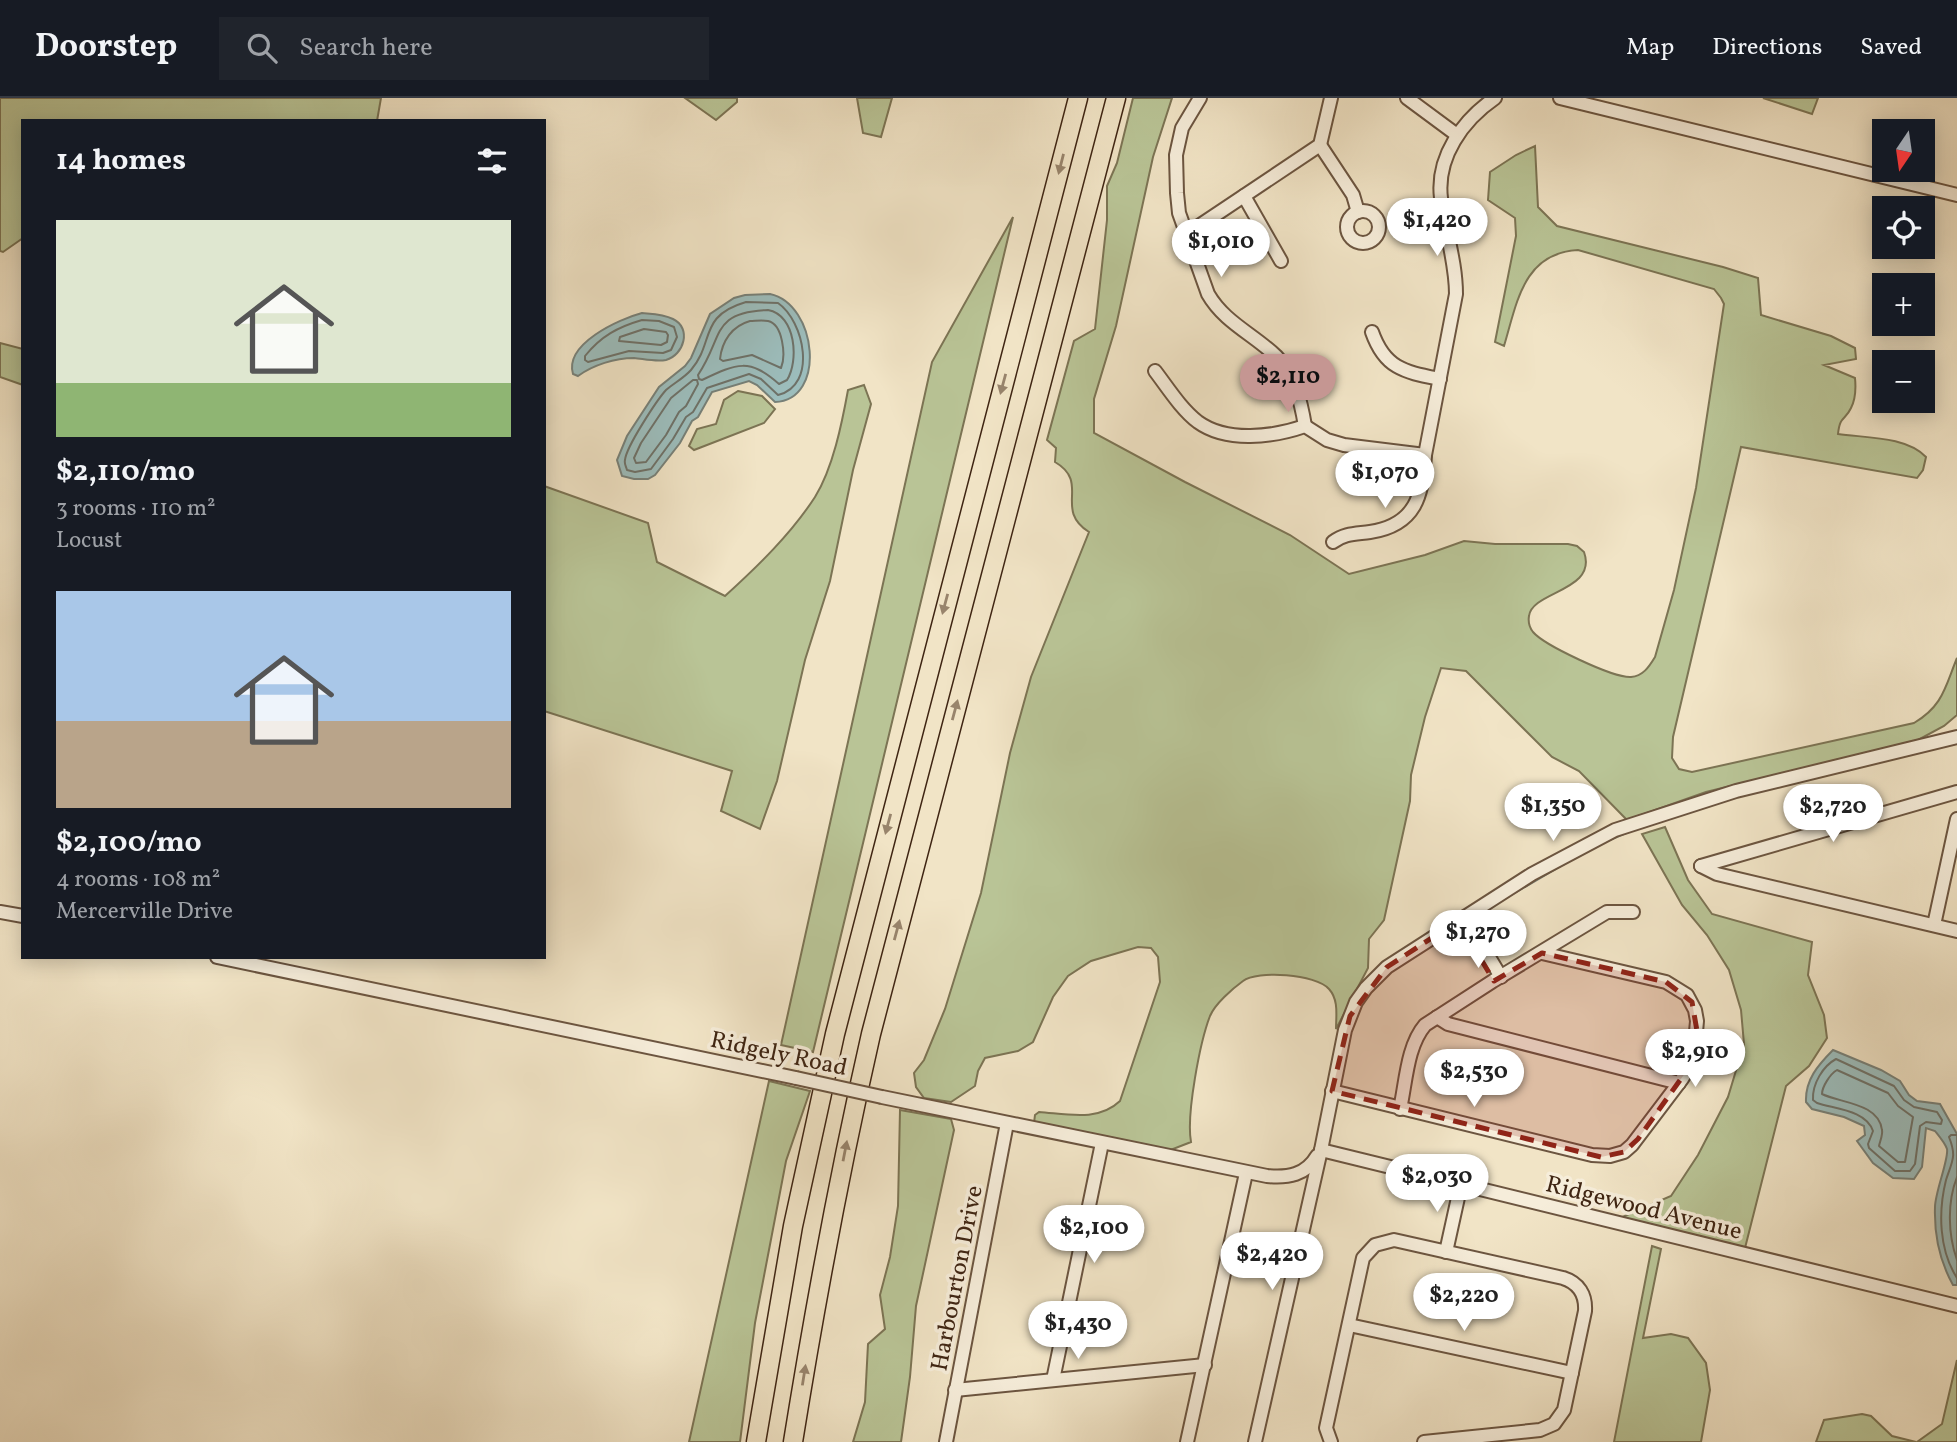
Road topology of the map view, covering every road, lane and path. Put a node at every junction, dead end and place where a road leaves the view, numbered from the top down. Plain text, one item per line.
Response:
1 (1079, 98) edge
2 (1115, 98) edge
3 (1200, 98) edge
4 (1331, 98) edge
5 (1407, 98) edge
6 (1495, 98) edge
7 (1560, 98) edge
8 (1457, 135) junction
9 (1320, 145) junction
10 (1957, 195) edge
11 (1244, 196) junction
12 (1358, 212) dead end
13 (1187, 234) junction
14 (1281, 261) dead end
15 (1372, 332) dead end
16 (1155, 371) dead end
17 (1440, 379) junction
18 (1305, 426) junction
19 (1426, 455) junction
20 (1333, 542) dead end
21 (1957, 737) edge
22 (1957, 792) edge
23 (1957, 819) edge
24 (0, 912) edge
25 (1633, 912) dead end
26 (21, 916) edge
27 (1461, 919) junction
28 (1934, 925) junction
29 (1957, 931) edge
30 (1542, 953) junction
31 (227, 959) edge
32 (1497, 978) junction
33 (1437, 1017) junction
34 (1679, 1083) junction
35 (1332, 1091) junction
36 (1400, 1109) junction
37 (1007, 1123) junction
38 (1102, 1143) junction
39 (1321, 1150) junction
40 (1246, 1173) junction
41 (1461, 1184) junction
42 (1446, 1252) junction
43 (1957, 1306) edge
44 (1349, 1325) junction
45 (1205, 1364) junction
46 (1572, 1373) junction
47 (1053, 1380) junction
48 (955, 1390) junction
49 (756, 1442) edge
50 (793, 1442) edge
51 (946, 1442) edge
52 (1187, 1442) edge
53 (1255, 1442) edge
54 (1331, 1442) edge
55 (1424, 1442) edge

1 -> 49 highway
50 -> 2 highway
3 - 13 street
4 - 9 street
5 - 8 street
6 - 8 street
7 - 10 street
8 - 17 street
9 - 11 street
9 - 12 street
11 - 13 street
11 - 14 street
13 - 18 street
15 - 17 street
16 - 18 street
17 - 19 street
18 - 19 street
19 - 20 street
21 - 27 street
22 - 28 street
23 - 28 street
24 - 26 street
25 - 30 street
27 - 32 street
27 - 35 street
28 - 29 street
30 - 32 street
30 - 34 street
31 - 37 street, Ridgely Road, bridge
32 - 33 street
33 - 34 street
33 - 36 street
34 - 36 street
35 - 36 street
35 - 39 street
37 - 38 street, Ridgely Road
37 - 48 street, Harbourton Drive
38 - 40 street, Ridgely Road
38 - 47 street
39 - 40 street, Ridgely Road
39 - 41 street, Ridgewood Avenue
39 - 53 street
40 - 45 street
41 - 42 street
41 - 43 street, Ridgewood Avenue
42 - 44 street
42 - 46 street
44 - 46 street
44 - 54 street
45 - 47 street
45 - 52 street
46 - 55 street
47 - 48 street
48 - 51 street, Harbourton Drive

